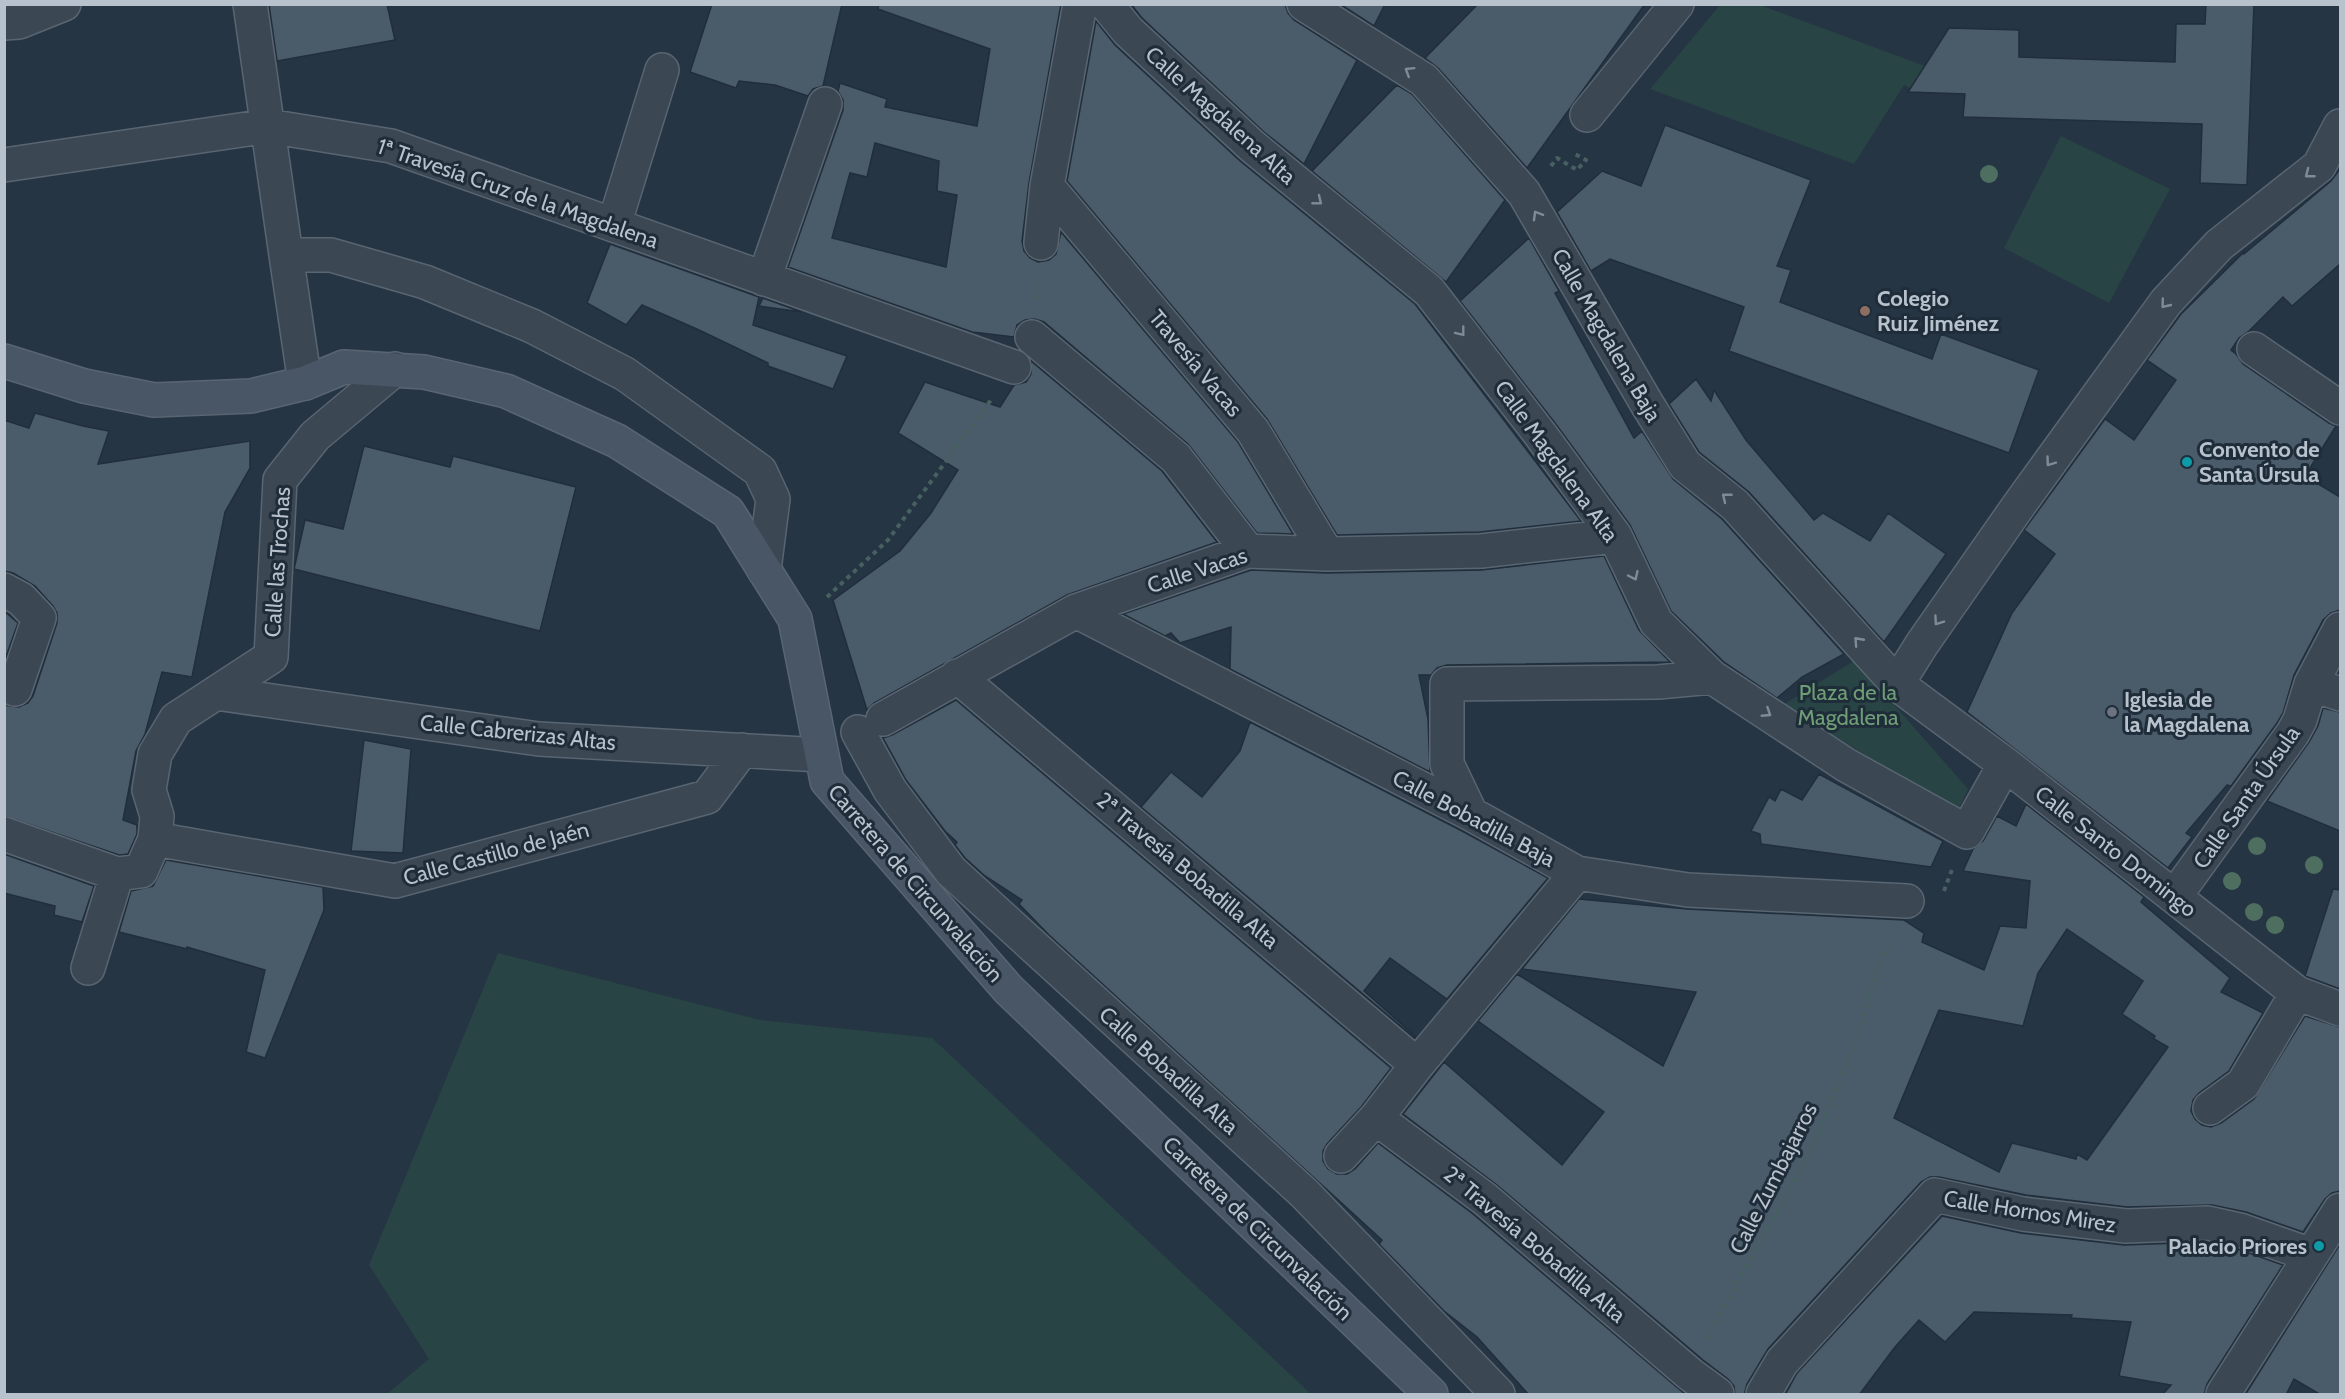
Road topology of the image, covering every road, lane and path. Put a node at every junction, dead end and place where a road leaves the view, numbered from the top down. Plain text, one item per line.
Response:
1 (64, 4) edge
2 (250, 4) edge
3 (1080, 4) edge
4 (1106, 4) edge
5 (1304, 4) edge
6 (1677, 4) edge
7 (4, 23) edge
8 (662, 70) dead end
9 (825, 104) dead end
10 (1587, 115) dead end
11 (268, 126) junction
12 (2340, 126) edge
13 (4, 165) edge
14 (1047, 186) junction
15 (614, 225) junction
16 (1041, 243) dead end
17 (286, 255) junction
18 (764, 279) junction
19 (1032, 337) dead end
20 (2254, 350) dead end
21 (4, 361) edge
22 (1014, 367) dead end
23 (395, 369) junction
24 (305, 383) junction
25 (2340, 408) edge
26 (1615, 536) junction
27 (888, 540) dead end
28 (1248, 550) junction
29 (1327, 554) junction
30 (764, 570) junction
31 (4, 590) edge
32 (1076, 611) junction
33 (795, 619) junction
34 (2340, 629) edge
35 (957, 676) junction
36 (1712, 677) junction
37 (1897, 684) junction
38 (4, 685) edge
39 (2326, 689) edge
40 (216, 693) junction
41 (870, 726) joint
42 (742, 750) junction
43 (822, 755) junction
44 (2005, 764) junction
45 (1470, 814) junction
46 (1967, 832) junction
47 (4, 834) edge
48 (155, 838) junction
49 (1577, 873) junction
50 (117, 874) junction
51 (2175, 896) junction
52 (1907, 901) junction
53 (88, 968) dead end
54 (2297, 993) junction
55 (2340, 1009) edge
56 (1417, 1065) junction
57 (2210, 1108) dead end
58 (1376, 1118) junction
59 (1341, 1156) dead end
60 (2340, 1210) edge
61 (2311, 1255) junction
62 (1691, 1375) junction
63 (1431, 1395) edge
64 (1498, 1395) edge
65 (1717, 1395) edge
66 (1762, 1395) edge
67 (2223, 1395) edge

1 - 7 street
2 - 11 street
3 - 14 street
4 -> 26 street, Calle Magdalena Alta
37 -> 5 street, Calle Magdalena Baja
6 - 10 street
8 - 15 street
9 - 18 street
11 - 13 street, 1ª Travesía Cruz de la Magdalena
11 - 15 street, 1ª Travesía Cruz de la Magdalena
11 - 17 street
12 -> 37 street
14 - 16 street
14 - 29 street, Travesía Vacas
15 - 18 street, 1ª Travesía Cruz de la Magdalena
17 - 24 street
17 - 30 street
18 - 22 street, 1ª Travesía Cruz de la Magdalena
19 - 28 street
20 - 25 street
21 - 24 main road, Carretera de Circunvalación
23 - 24 main road, Carretera de Circunvalación
23 - 30 main road, Carretera de Circunvalación
23 - 40 street, Calle las Trochas
26 - 29 street, Calle Vacas
26 -> 36 street, Calle Magdalena Alta
27 - 33 path
28 - 29 street, Calle Vacas
28 - 32 street, Calle Vacas
30 - 33 main road, Carretera de Circunvalación
31 - 38 street
32 - 35 street, Calle Vacas
32 - 45 street, Calle Bobadilla Baja
33 - 43 main road, Carretera de Circunvalación
34 - 39 street, Calle Santa Úrsula
35 - 41 street, Calle Vacas
35 - 56 street, 2ª Travesía Bobadilla Alta
36 - 45 street
36 -> 46 street, Calle Magdalena Alta
37 - 44 street, Calle Santo Domingo
39 - 51 street, Calle Santa Úrsula
40 - 42 street, Calle Cabrerizas Altas
40 - 48 street, Calle las Trochas
41 - 64 street, Calle Bobadilla Alta
42 - 43 street, Calle Cabrerizas Altas
42 - 48 street, Calle Castillo de Jaén
43 - 63 main road, Carretera de Circunvalación
44 - 46 street
44 - 51 street, Calle Santo Domingo
45 - 49 street, Calle Bobadilla Baja
46 - 52 path
47 - 50 street
48 - 50 street, Calle las Trochas
49 - 52 street, Calle Bobadilla Baja
49 - 56 street
50 - 53 street
51 - 54 street, Calle Santo Domingo
52 - 62 path, Calle Zumbajarros
54 - 55 street, Calle Santo Domingo
54 - 57 street
56 - 58 street
58 - 59 street
58 - 62 street, 2ª Travesía Bobadilla Alta
60 - 61 street
61 - 66 street, Calle Hornos Mirez
61 - 67 street
62 - 65 street, 2ª Travesía Bobadilla Alta

